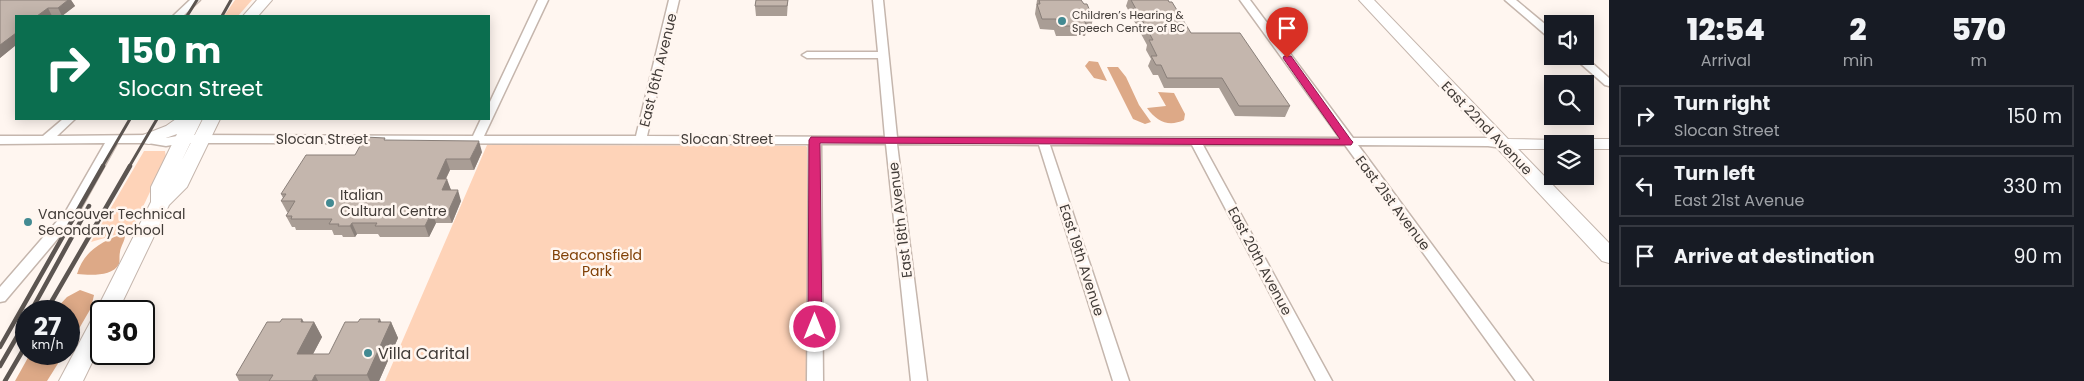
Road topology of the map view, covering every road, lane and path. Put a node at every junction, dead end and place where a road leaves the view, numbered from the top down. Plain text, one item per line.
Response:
1 (195, 0) edge
2 (265, 0) edge
3 (279, 0) edge
4 (543, 0) edge
5 (674, 0) edge
6 (878, 0) edge
7 (1245, 0) edge
8 (1366, 0) edge
9 (1380, 0) edge
10 (1510, 0) edge
11 (179, 15) edge
12 (251, 15) edge
13 (265, 15) edge
14 (1544, 29) edge
15 (807, 55) dead end
16 (883, 55) junction
17 (1588, 65) edge
18 (1609, 83) edge
19 (490, 113) edge
20 (68, 120) edge
21 (185, 120) edge
22 (192, 120) edge
23 (211, 120) edge
24 (486, 120) edge
25 (113, 139) junction
26 (150, 139) junction
27 (183, 139) junction
28 (202, 139) junction
29 (477, 139) junction
30 (641, 139) junction
31 (0, 140) edge
32 (47, 140) junction
33 (815, 140) junction
34 (891, 140) junction
35 (1043, 140) junction
36 (1196, 142) junction
37 (1348, 142) junction
38 (1511, 144) junction
39 (1544, 144) edge
40 (1594, 144) edge
41 (1609, 144) edge
42 (161, 202) junction
43 (1609, 237) edge
44 (1609, 256) edge
45 (0, 297) edge
46 (112, 300) edge
47 (90, 344) edge
48 (71, 381) edge
49 (815, 381) edge
50 (919, 381) edge
51 (1121, 381) edge
52 (1324, 381) edge
53 (1525, 381) edge

1 - 11 street
2 - 12 street
3 - 13 main road
4 - 19 street
5 - 30 street, East 16th Avenue
6 - 16 street, East 18th Avenue
7 - 37 street, East 21st Avenue
8 - 38 street, East 22nd Avenue
9 - 38 street, East 22nd Avenue
10 - 14 street
15 - 16 street
16 - 34 street, East 18th Avenue
17 - 18 street
20 - 32 street
21 - 26 street
22 - 27 street
23 - 28 street
24 - 29 street
25 - 26 street, Slocan Street
25 - 32 street, Slocan Street
25 - 45 street
26 - 27 street, Slocan Street
27 - 28 street, Slocan Street
27 - 42 street
28 - 29 street, Slocan Street
28 - 42 street
29 - 30 street, Slocan Street
30 - 33 street, Slocan Street
31 - 32 street, Slocan Street
33 - 34 street, Slocan Street
33 - 49 street
34 - 35 street, Slocan Street
34 - 50 street, East 18th Avenue
35 - 36 street, Slocan Street
35 - 51 street, East 19th Avenue
36 - 37 street, Slocan Street
36 - 52 street, East 20th Avenue
37 - 38 street, Slocan Street
37 - 53 street, East 21st Avenue
38 - 39 street, Slocan Street
38 - 43 street, East 22nd Avenue
38 - 44 street, East 22nd Avenue
40 - 41 street
42 - 46 street
47 - 48 street

